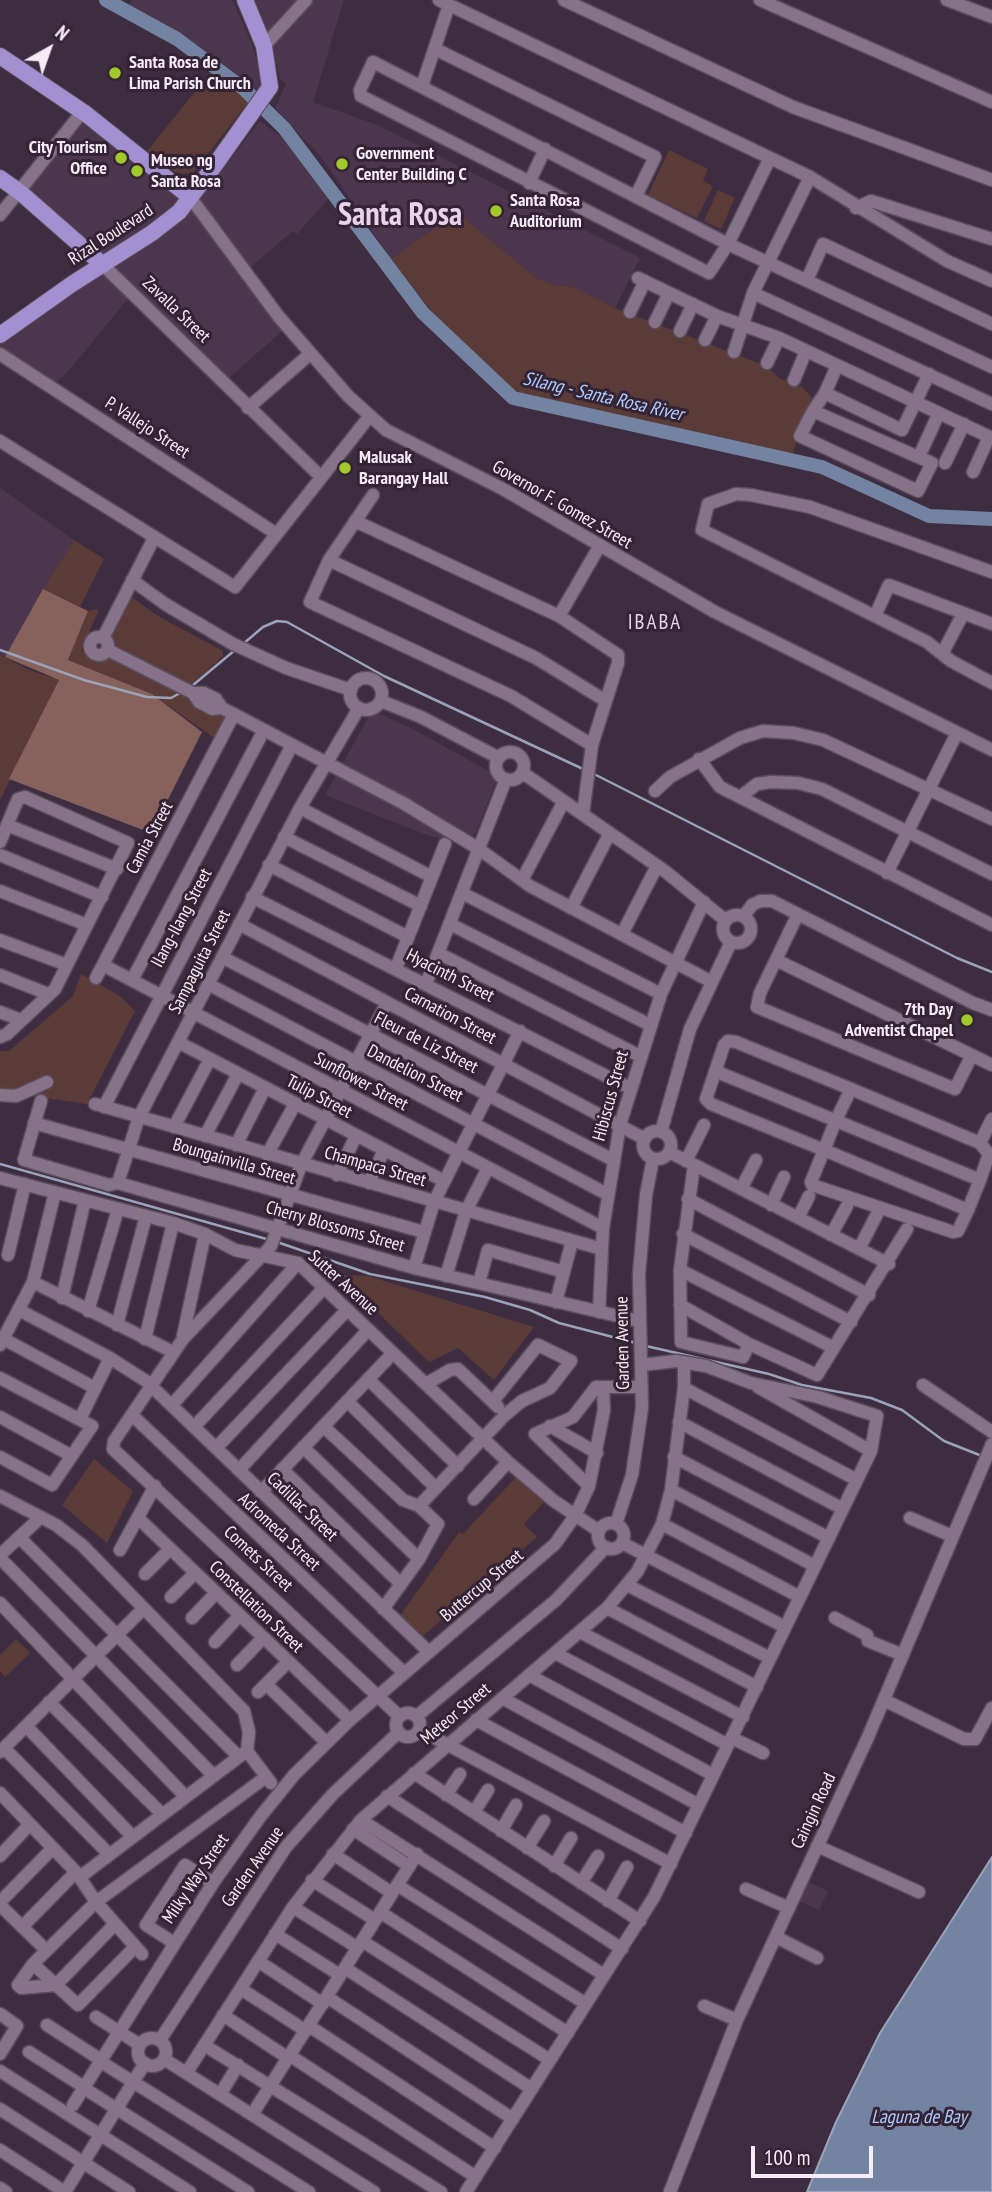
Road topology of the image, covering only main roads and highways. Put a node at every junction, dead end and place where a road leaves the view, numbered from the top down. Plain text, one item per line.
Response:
1 (245, 0) edge
2 (0, 56) edge
3 (0, 178) edge
4 (190, 197) junction
5 (103, 265) junction
6 (0, 335) edge

1 - 4 main road, Rizal Boulevard
2 - 4 main road
3 - 5 main road, Zavalla Street
4 - 5 main road, Rizal Boulevard
5 - 6 main road, Rizal Boulevard

